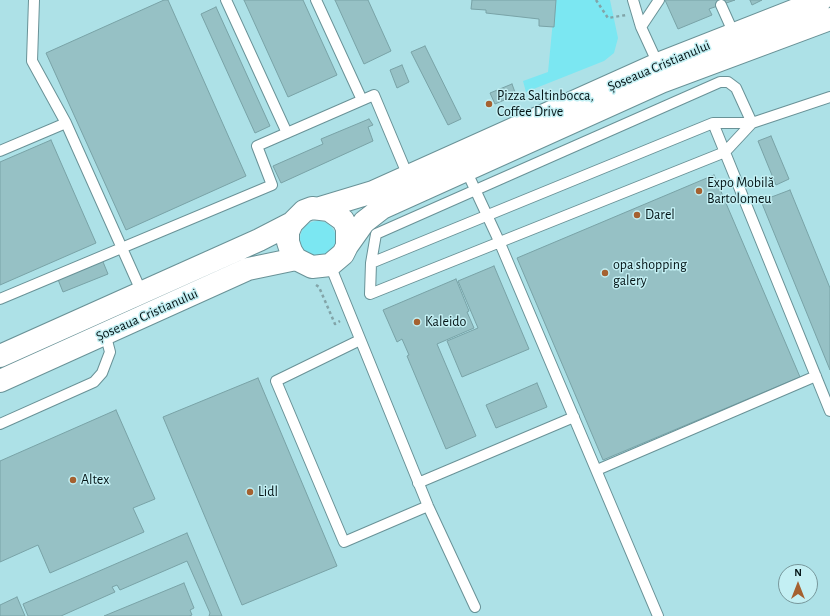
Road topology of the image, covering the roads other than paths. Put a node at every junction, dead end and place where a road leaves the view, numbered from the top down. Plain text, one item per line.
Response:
1 (34, 0) edge
2 (226, 0) edge
3 (316, 0) edge
4 (633, 0) edge
5 (659, 0) edge
6 (821, 0) edge
7 (721, 5) dead end
8 (830, 19) edge
9 (642, 27) junction
10 (734, 34) junction
11 (658, 64) junction
12 (830, 97) edge
13 (362, 100) junction
14 (66, 123) junction
15 (713, 123) junction
16 (752, 123) junction
17 (287, 133) junction
18 (0, 151) edge
19 (725, 152) junction
20 (466, 170) junction
21 (408, 176) junction
22 (477, 190) junction
23 (320, 208) junction
24 (488, 215) junction
25 (292, 223) junction
26 (499, 241) junction
27 (347, 246) junction
28 (121, 247) junction
29 (296, 259) junction
30 (371, 263) junction
31 (330, 265) junction
32 (142, 293) junction
33 (0, 299) edge
34 (105, 333) junction
35 (360, 340) junction
36 (0, 356) edge
37 (816, 376) junction
38 (0, 380) edge
39 (830, 411) edge
40 (574, 417) junction
41 (0, 424) edge
42 (596, 470) junction
43 (418, 483) junction
44 (428, 506) junction
45 (475, 607) dead end
46 (658, 616) edge

1 - 14 lane
2 - 17 lane
3 - 13 lane
4 - 9 lane
5 - 9 lane
6 - 10 street, Șoseaua Cristianului
7 - 10 lane
8 - 20 street, Șoseaua Cristianului
9 - 11 lane
10 - 11 street, Șoseaua Cristianului
11 - 21 street, Șoseaua Cristianului
12 - 16 lane
13 - 17 lane
13 - 21 lane
14 - 18 lane
14 - 28 lane
15 - 16 lane
15 - 19 lane
15 - 24 lane
16 - 19 lane
16 - 22 lane
17 - 28 lane
19 - 26 lane
19 - 37 lane
20 - 22 lane
20 - 27 street, Șoseaua Cristianului
21 - 23 street, Șoseaua Cristianului
22 - 24 lane
22 - 30 lane
23 - 25 street, Șoseaua Cristianului
23 - 27 street
24 - 26 lane
24 - 30 lane
25 - 29 street
25 - 32 street, Șoseaua Cristianului
26 - 30 lane
26 - 40 lane
27 - 31 street, Șoseaua Cristianului
28 - 32 lane
28 - 33 lane
29 - 31 street
29 - 34 street, Șoseaua Cristianului
31 - 35 lane
32 - 36 street, Șoseaua Cristianului
34 - 38 street, Șoseaua Cristianului
34 - 41 lane
35 - 43 lane
35 - 44 lane
37 - 39 lane
37 - 42 lane
40 - 42 lane
40 - 43 lane
42 - 46 lane
43 - 44 lane
44 - 45 lane

